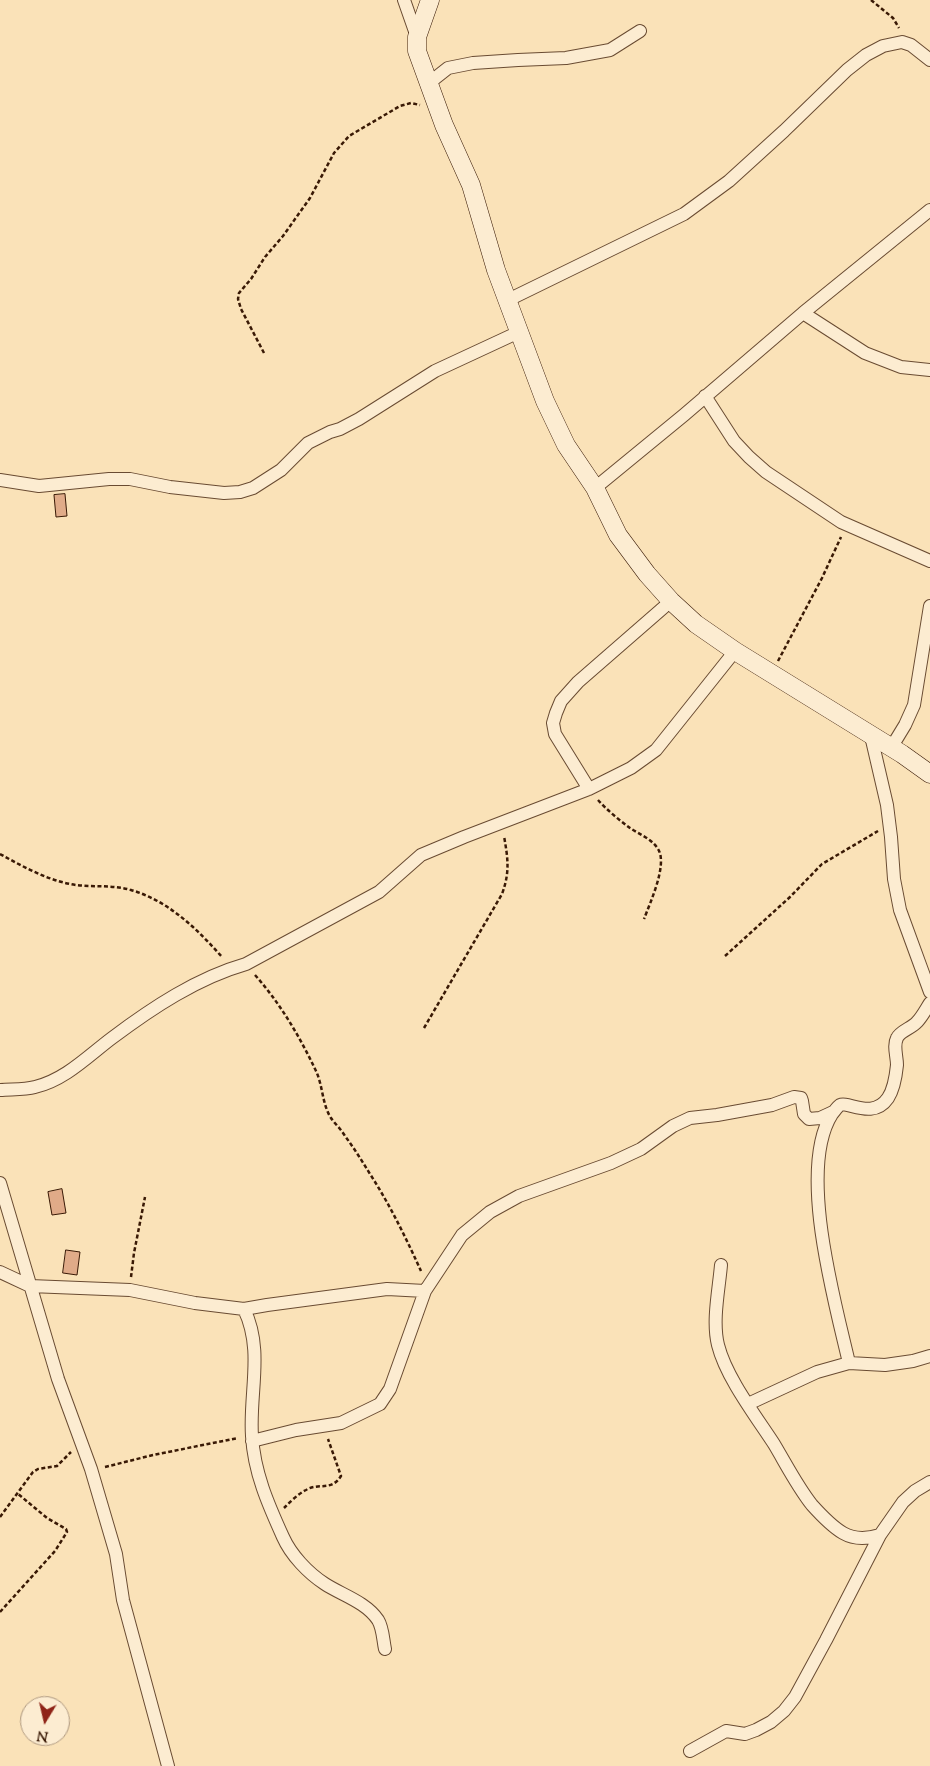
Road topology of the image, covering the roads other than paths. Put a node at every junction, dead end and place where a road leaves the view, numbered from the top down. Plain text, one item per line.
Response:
1 (404, 0) edge
2 (430, 0) edge
3 (640, 31) dead end
4 (417, 37) junction
5 (930, 60) edge
6 (429, 83) junction
7 (930, 210) edge
8 (508, 300) junction
9 (803, 313) junction
10 (519, 332) junction
11 (930, 370) edge
12 (705, 396) junction
13 (0, 480) edge
14 (595, 488) junction
15 (930, 561) edge
16 (671, 601) junction
17 (930, 606) edge
18 (735, 651) junction
19 (870, 736) junction
20 (891, 748) junction
21 (930, 774) edge
22 (589, 789) junction
23 (930, 992) edge
24 (930, 1003) edge
25 (0, 1090) edge
26 (833, 1112) junction
27 (0, 1183) edge
28 (721, 1265) dead end
29 (0, 1272) edge
30 (30, 1286) junction
31 (426, 1288) junction
32 (244, 1309) junction
33 (930, 1356) edge
34 (850, 1363) junction
35 (748, 1404) junction
36 (252, 1438) junction
37 (930, 1482) edge
38 (880, 1535) junction
39 (385, 1649) dead end
40 (690, 1751) dead end
41 (168, 1766) edge

1 - 4 street
2 - 4 street
3 - 6 street
4 - 6 street
5 - 8 street
6 - 8 street
7 - 9 street
8 - 10 street
9 - 11 street
9 - 12 street
10 - 13 street
10 - 14 street
12 - 14 street
12 - 15 street
14 - 16 street
16 - 18 street
16 - 22 street
17 - 20 street
18 - 19 street
18 - 22 street
19 - 20 street
19 - 23 street
20 - 21 street
22 - 25 street
24 - 26 street
26 - 31 street
26 - 34 street
27 - 30 street
28 - 35 street
29 - 30 street
30 - 32 street
30 - 41 street
31 - 32 street
31 - 36 street
32 - 36 street
33 - 34 street
34 - 35 street
35 - 38 street
36 - 39 street
37 - 38 street
38 - 40 street

